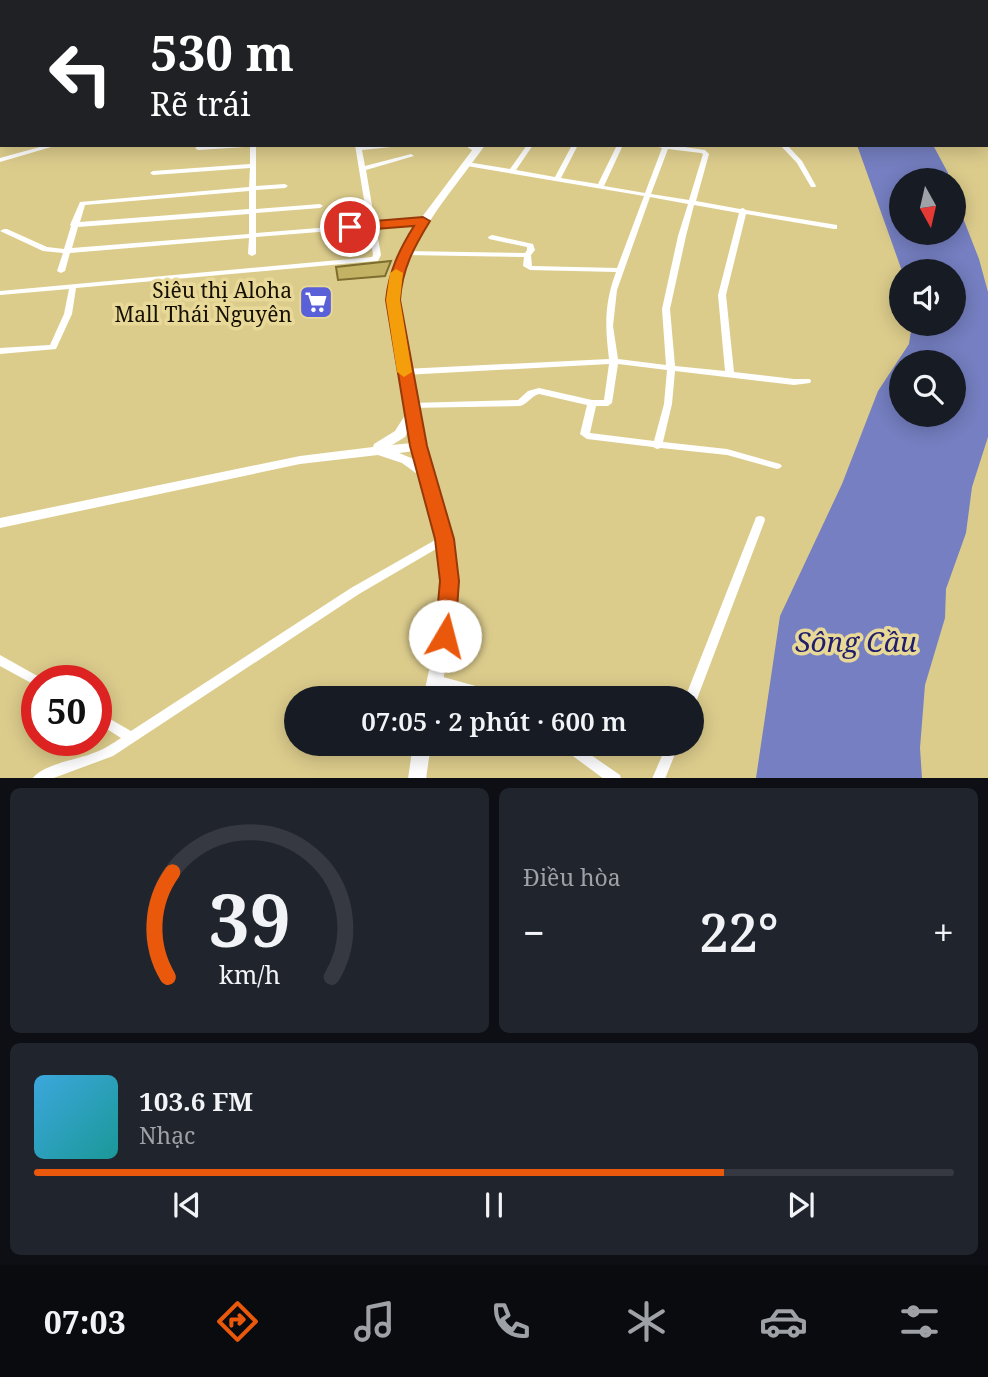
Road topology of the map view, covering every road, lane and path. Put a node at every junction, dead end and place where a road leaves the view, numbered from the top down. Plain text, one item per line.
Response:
1 (48, 147) edge
2 (214, 147) edge
3 (253, 147) edge
4 (358, 147) edge
5 (475, 147) edge
6 (529, 147) edge
7 (574, 147) edge
8 (619, 147) edge
9 (665, 147) edge
10 (785, 147) edge
11 (198, 148) dead end
12 (411, 156) dead end
13 (0, 160) edge
14 (467, 164) junction
15 (253, 166) junction
16 (363, 169) junction
17 (512, 172) junction
18 (153, 173) dead end
19 (557, 179) junction
20 (285, 186) dead end
21 (813, 186) dead end
22 (600, 187) junction
23 (253, 189) junction
24 (648, 195) junction
25 (693, 202) junction
26 (320, 206) dead end
27 (253, 211) junction
28 (743, 211) junction
29 (423, 221) junction
30 (74, 225) junction
31 (374, 225) junction
32 (834, 227) dead end
33 (4, 232) dead end
34 (254, 235) junction
35 (492, 237) dead end
36 (66, 251) junction
37 (404, 253) junction
38 (253, 254) dead end
39 (527, 255) junction
40 (620, 270) junction
41 (61, 271) dead end
42 (73, 286) junction
43 (0, 293) edge
44 (0, 351) edge
45 (614, 361) junction
46 (670, 368) junction
47 (404, 372) junction
48 (730, 375) junction
49 (807, 381) dead end
50 (592, 403) junction
51 (412, 410) junction
52 (419, 446) junction
53 (657, 446) junction
54 (371, 450) junction
55 (777, 466) dead end
56 (425, 473) junction
57 (760, 520) dead end
58 (0, 523) edge
59 (444, 539) junction
60 (0, 660) edge
61 (21, 672) edge
62 (436, 680) junction
63 (435, 686) edge
64 (458, 686) edge
65 (696, 686) edge
66 (112, 726) edge
67 (132, 738) junction
68 (420, 756) edge
69 (583, 756) edge
70 (668, 756) edge
71 (40, 778) edge
72 (417, 778) edge
73 (614, 778) edge
74 (658, 778) edge

1 - 13 street
2 - 11 street
3 - 15 street
4 - 16 street
5 - 14 main road
6 - 17 street
7 - 19 street
8 - 22 street
9 - 24 street
9 - 25 street
10 - 21 street
12 - 16 street
14 - 17 street
14 - 29 main road
15 - 18 street
15 - 23 street
16 - 31 street
17 - 19 street
19 - 22 street
20 - 23 street
22 - 24 street
23 - 27 street
23 - 30 street
24 - 25 street
24 - 40 street
25 - 28 street
25 - 46 street
26 - 27 street
27 - 30 street
27 - 34 street
28 - 32 street
28 - 48 street
29 - 31 street
29 - 37 main road
30 - 36 street
31 - 34 street
31 - 42 street
33 - 36 street
34 - 36 street
34 - 38 street
35 - 39 street
36 - 41 street
37 - 39 street
37 - 47 main road
39 - 40 street
40 - 45 street
42 - 43 street
42 - 44 street
45 - 46 street
45 - 47 street
45 - 50 street
46 - 48 street
46 - 53 street
47 - 51 main road
48 - 49 street
50 - 51 street
50 - 53 street
51 - 52 main road
51 - 54 main road
52 - 54 main road
52 - 56 main road
53 - 55 street
54 - 56 main road
54 - 58 main road
56 - 59 main road
57 - 65 street
59 - 62 main road
59 - 67 street
60 - 61 street
62 - 63 main road
62 - 64 street
66 - 67 street
67 - 71 street
68 - 72 main road
69 - 73 street
70 - 74 street

